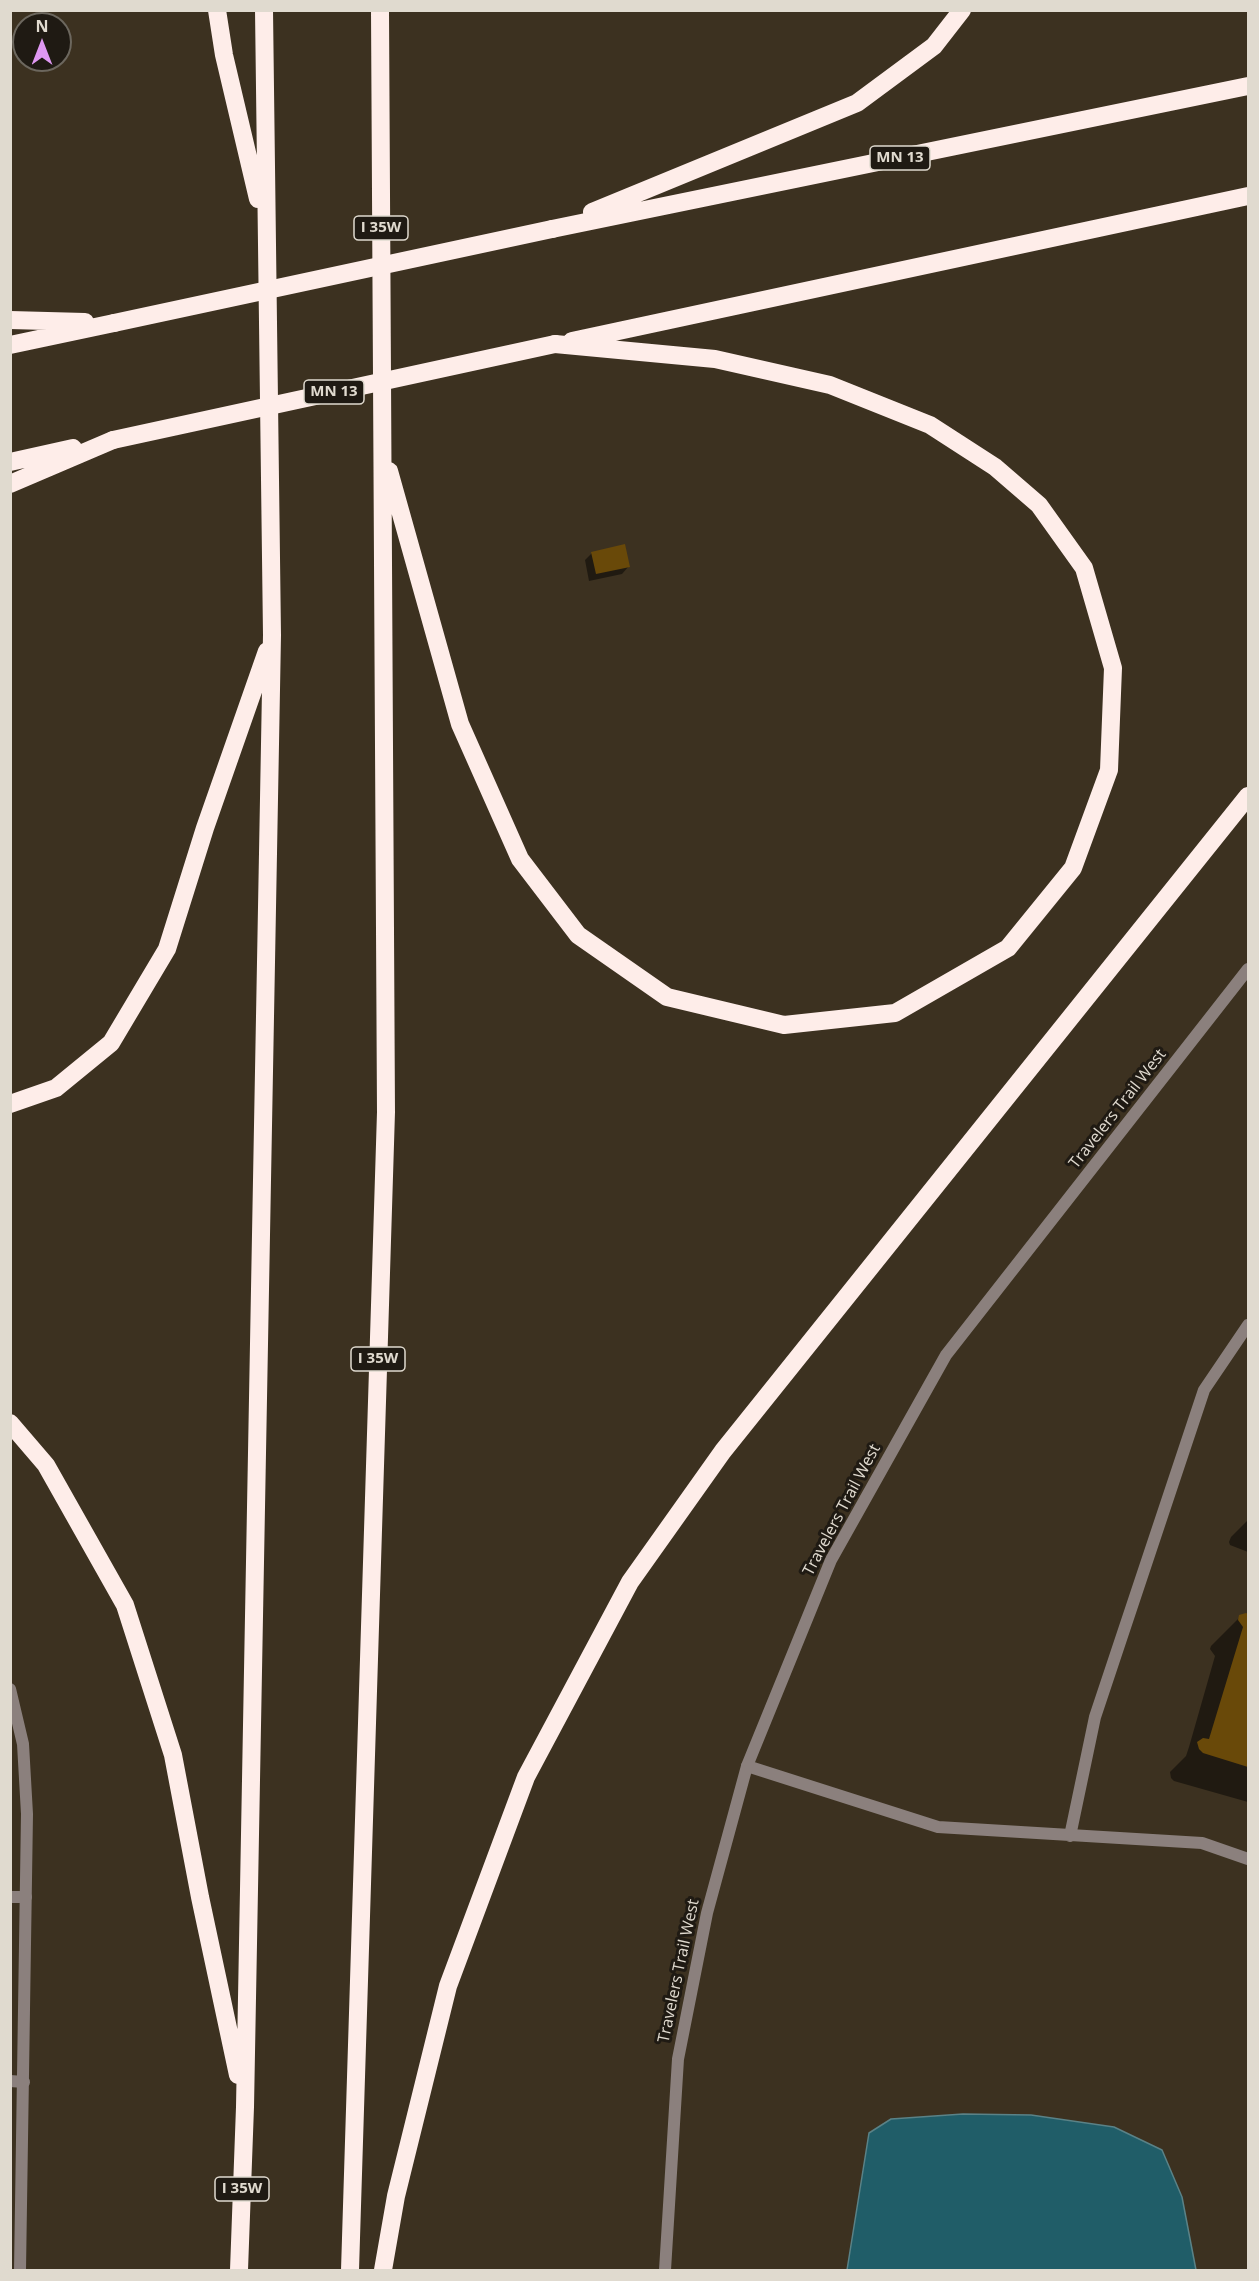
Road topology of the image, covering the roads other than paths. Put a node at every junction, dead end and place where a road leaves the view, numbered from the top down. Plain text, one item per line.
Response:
1 (217, 10) edge
2 (264, 10) edge
3 (380, 10) edge
4 (962, 10) edge
5 (1248, 86) edge
6 (1248, 196) edge
7 (552, 229) junction
8 (266, 231) junction
9 (10, 320) edge
10 (114, 323) junction
11 (555, 344) junction
12 (10, 345) edge
13 (113, 440) junction
14 (382, 446) junction
15 (10, 462) edge
16 (10, 484) edge
17 (272, 635) junction
18 (1248, 796) edge
19 (1248, 969) edge
20 (10, 1104) edge
21 (1248, 1324) edge
22 (10, 1423) edge
23 (10, 1689) edge
24 (747, 1767) junction
25 (1071, 1836) junction
26 (1248, 1859) edge
27 (10, 1897) edge
28 (26, 1897) junction
29 (10, 2082) edge
30 (24, 2082) junction
31 (245, 2107) junction
32 (20, 2271) edge
33 (238, 2271) edge
34 (350, 2271) edge
35 (383, 2271) edge
36 (664, 2271) edge

1 - 8 highway
2 - 8 highway, I 35W
3 - 14 highway, I 35W
4 - 7 highway
5 - 7 highway, MN 13
6 - 11 highway, MN 13
7 - 10 highway, MN 13, bridge
8 - 17 highway, I 35W
9 - 10 highway
10 - 12 highway, MN 13
11 - 13 highway, MN 13, bridge
11 - 14 highway
13 - 15 highway, MN 13
13 - 16 highway
14 - 34 highway, I 35W
17 - 20 highway
17 - 31 highway, I 35W
18 - 35 highway
19 - 24 street, Travelers Trail West
21 - 25 street
22 - 31 highway
23 - 28 street
24 - 25 street
24 - 36 street, Travelers Trail West
25 - 26 street
27 - 28 street
28 - 30 street
29 - 30 street
30 - 32 street
31 - 33 highway, I 35W

